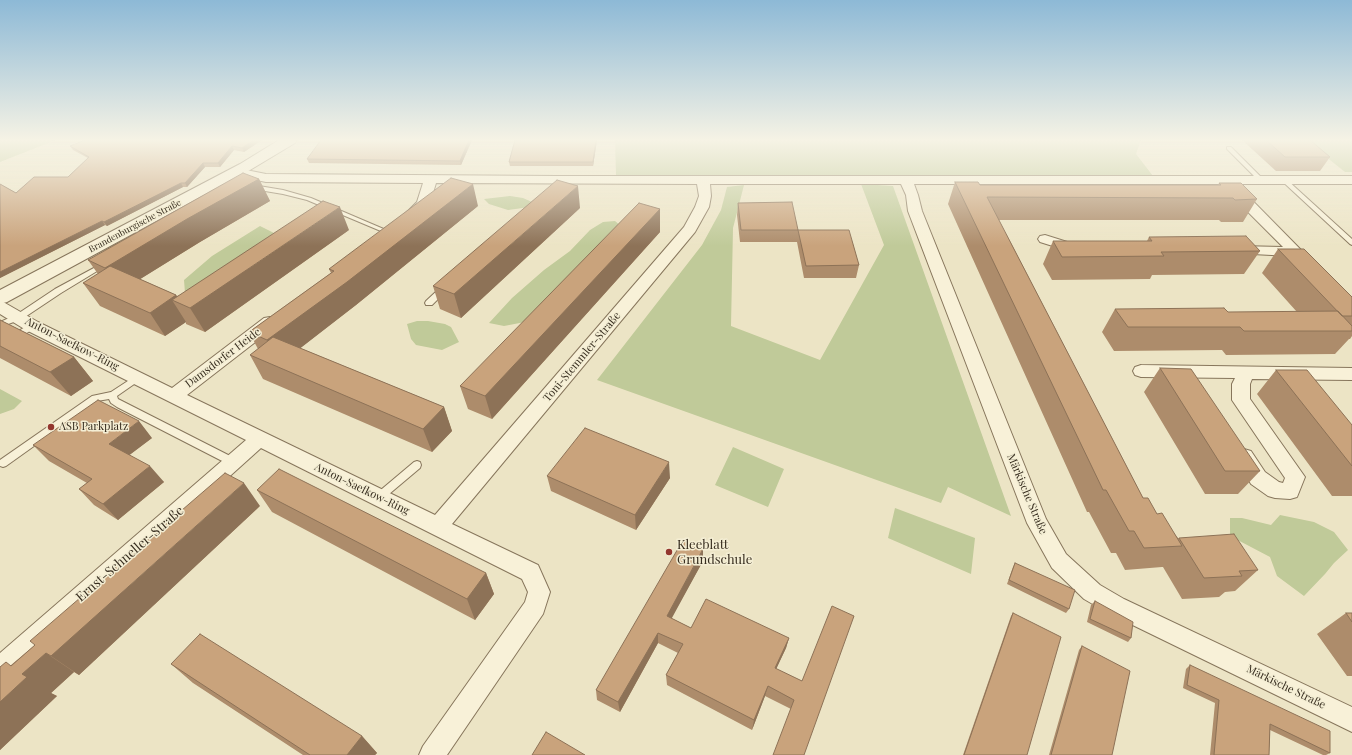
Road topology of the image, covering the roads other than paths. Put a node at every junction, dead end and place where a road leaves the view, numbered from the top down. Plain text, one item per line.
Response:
1 (230, 175) edge
2 (252, 175) edge
3 (1256, 175) edge
4 (431, 179) junction
5 (703, 179) junction
6 (906, 180) junction
7 (1225, 180) junction
8 (1261, 180) junction
9 (1284, 180) junction
10 (1352, 180) edge
11 (245, 190) edge
12 (384, 237) joint
13 (1045, 239) dead end
14 (1352, 243) edge
15 (1086, 249) edge
16 (1221, 250) edge
17 (1295, 252) junction
18 (113, 259) edge
19 (1307, 264) edge
20 (450, 284) edge
21 (0, 298) edge
22 (429, 303) dead end
23 (0, 307) edge
24 (280, 315) edge
25 (26, 321) junction
26 (0, 325) edge
27 (0, 346) edge
28 (1141, 371) dead end
29 (1246, 373) junction
30 (1352, 374) edge
31 (137, 378) junction
32 (113, 395) junction
33 (174, 396) junction
34 (259, 439) junction
35 (1236, 445) edge
36 (233, 462) junction
37 (3, 463) dead end
38 (417, 465) dead end
39 (379, 497) junction
40 (438, 526) junction
41 (0, 668) edge
42 (1352, 720) edge
43 (432, 755) edge

1 - 21 street, Brandenburgische Straße
2 - 4 street
3 - 8 lane
4 - 5 street
4 - 12 street
5 - 6 street
5 - 40 street, Toni-Stemmler-Straße
6 - 7 street
6 - 42 street, Märkische Straße
7 - 8 street
7 - 17 street
8 - 9 street
9 - 10 street
9 - 14 lane
11 - 12 lane
13 - 15 street
16 - 17 street
17 - 19 street
18 - 25 lane, Brandenburgische Straße
20 - 22 lane
23 - 25 street, Anton-Saefkow-Ring
24 - 33 street, Damsdorfer Heide
25 - 26 lane, Brandenburgische Straße
25 - 27 lane
25 - 31 street, Anton-Saefkow-Ring
28 - 29 street
29 - 30 street
29 - 35 street
31 - 32 lane
31 - 33 street, Anton-Saefkow-Ring
32 - 36 lane
32 - 37 lane
33 - 34 street, Anton-Saefkow-Ring
34 - 36 street, Ernst-Schneller-Straße
34 - 39 street, Anton-Saefkow-Ring
36 - 41 street, Ernst-Schneller-Straße
38 - 39 lane
39 - 40 street, Anton-Saefkow-Ring
40 - 43 street, Anton-Saefkow-Ring

